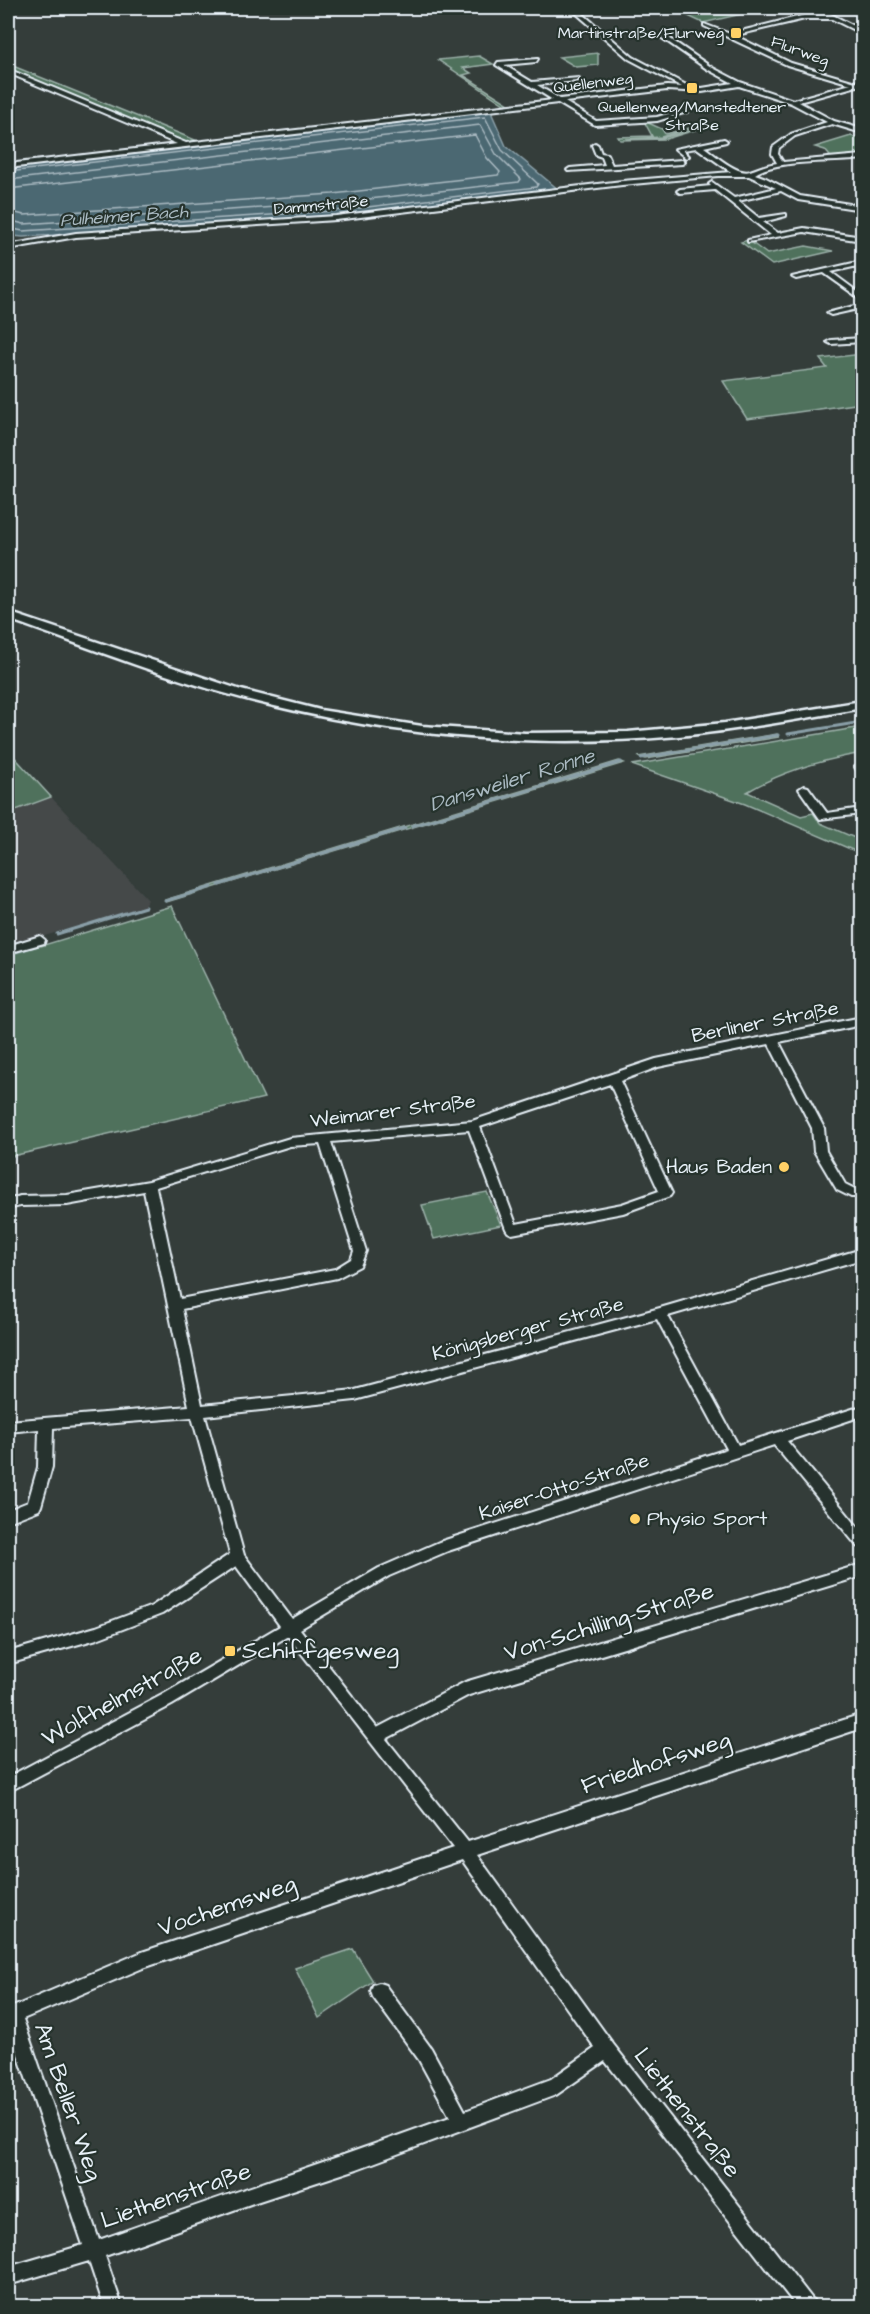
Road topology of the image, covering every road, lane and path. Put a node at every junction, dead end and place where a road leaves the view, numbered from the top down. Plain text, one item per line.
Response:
1 (573, 8) edge
2 (816, 8) edge
3 (832, 16) junction
4 (706, 25) dead end
5 (862, 32) edge
6 (664, 37) dead end
7 (735, 38) junction
8 (536, 60) dead end
9 (8, 71) edge
10 (577, 79) dead end
11 (737, 83) junction
12 (530, 84) junction
13 (860, 84) edge
14 (689, 93) junction
15 (558, 101) junction
16 (793, 102) junction
17 (685, 111) dead end
18 (832, 122) junction
19 (862, 131) edge
20 (723, 141) dead end
21 (184, 145) junction
22 (594, 145) dead end
23 (698, 146) junction
24 (862, 157) edge
25 (781, 163) junction
26 (8, 165) edge
27 (630, 165) junction
28 (609, 166) junction
29 (570, 170) dead end
30 (738, 174) junction
31 (750, 174) junction
32 (637, 181) junction
33 (782, 189) junction
34 (681, 191) dead end
35 (731, 201) junction
36 (862, 208) edge
37 (784, 215) dead end
38 (757, 221) junction
39 (777, 236) junction
40 (862, 239) edge
41 (750, 242) dead end
42 (8, 248) edge
43 (862, 263) edge
44 (825, 271) junction
45 (796, 277) dead end
46 (862, 298) edge
47 (862, 306) edge
48 (831, 313) dead end
49 (862, 339) edge
50 (831, 342) dead end
51 (8, 615) edge
52 (862, 705) edge
53 (804, 789) dead end
54 (862, 811) edge
55 (40, 940) dead end
56 (8, 950) edge
57 (862, 1021) edge
58 (771, 1039) junction
59 (674, 1059) joint
60 (613, 1079) junction
61 (473, 1125) junction
62 (324, 1139) junction
63 (149, 1185) junction
64 (855, 1194) dead end
65 (8, 1204) edge
66 (862, 1254) edge
67 (175, 1305) junction
68 (660, 1313) junction
69 (197, 1411) junction
70 (862, 1411) edge
71 (46, 1422) junction
72 (8, 1426) edge
73 (777, 1439) junction
74 (735, 1452) junction
75 (8, 1516) edge
76 (862, 1542) edge
77 (238, 1557) junction
78 (862, 1570) edge
79 (288, 1627) junction
80 (8, 1658) edge
81 (862, 1721) edge
82 (376, 1736) junction
83 (8, 1785) edge
84 (465, 1851) junction
85 (379, 1991) dead end
86 (10, 2016) edge
87 (607, 2050) junction
88 (460, 2121) junction
89 (93, 2251) junction
90 (8, 2276) edge
91 (113, 2307) edge
92 (807, 2307) edge

1 - 14 street
2 - 3 street
3 - 5 street
3 - 7 street
4 - 7 street, Flurweg
6 - 11 street
7 - 13 street, Flurweg
8 - 12 street
9 - 21 street
10 - 12 street
11 - 14 street, Quellenweg
11 - 16 street
12 - 15 street
13 - 16 street
14 - 15 street, Quellenweg
15 - 17 street
15 - 21 street, Quellenweg
16 - 18 street
18 - 19 street
18 - 25 street
20 - 23 street
21 - 26 street, Quellenweg
22 - 28 street
23 - 27 street
23 - 30 street
24 - 25 street, Dammstraße
25 - 31 street, Dammstraße
27 - 28 street
27 - 32 street
28 - 29 street
30 - 31 street, Dammstraße
30 - 32 street, Dammstraße
31 - 33 street
32 - 42 street, Dammstraße
33 - 35 street
33 - 36 street
34 - 35 street
35 - 38 street
37 - 38 street
38 - 39 street
39 - 40 street
39 - 41 street
43 - 44 street
44 - 45 street
44 - 46 street
47 - 48 street
49 - 50 street
51 - 52 main road
53 - 54 street
55 - 56 street
57 - 58 street, Berliner Straße
58 - 59 street, Berliner Straße
58 - 64 street
59 - 60 street, Weimarer Straße
60 - 61 street, Weimarer Straße
60 - 61 street
61 - 62 street, Weimarer Straße
62 - 63 street, Weimarer Straße
62 - 67 street
63 - 65 street, Weimarer Straße
63 - 67 street
66 - 68 street, Königsberger Straße
67 - 69 street
68 - 69 street, Königsberger Straße
68 - 74 street
69 - 71 street, Königsberger Straße
69 - 77 street
70 - 73 street, Kaiser-Otto-Straße
71 - 72 street, Königsberger Straße
71 - 75 street
73 - 74 street, Kaiser-Otto-Straße
73 - 76 street
74 - 79 street, Kaiser-Otto-Straße
77 - 79 street
77 - 80 street
78 - 82 street, Von-Schilling-Straße
79 - 82 street
79 - 83 street, Wolfhelmstraße
81 - 84 street, Friedhofsweg
82 - 84 street
84 - 86 street, Vochemsweg
84 - 87 street
85 - 88 street
86 - 89 street, Am Beller Weg
87 - 88 street, Liethenstraße
87 - 92 street, Liethenstraße
88 - 89 street, Liethenstraße
89 - 90 street, Liethenstraße
89 - 91 street, Am Beller Weg

